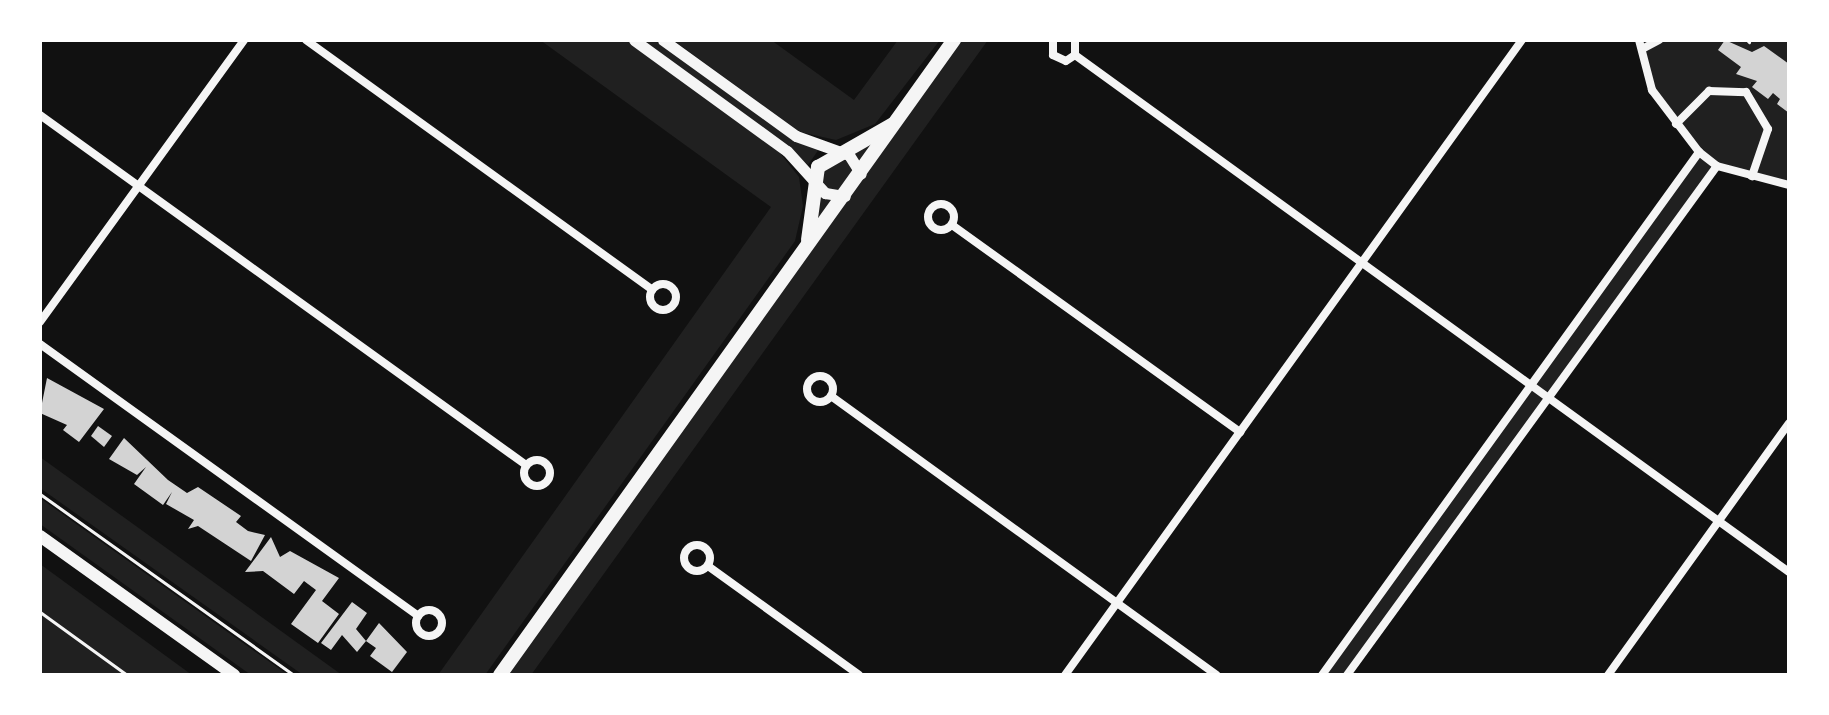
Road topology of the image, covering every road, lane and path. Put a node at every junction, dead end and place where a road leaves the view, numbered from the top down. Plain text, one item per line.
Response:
1 (244, 40) edge
2 (306, 40) edge
3 (634, 40) edge
4 (663, 40) edge
5 (954, 40) edge
6 (1053, 40) edge
7 (1075, 40) edge
8 (1522, 40) edge
9 (1659, 40) edge
10 (1641, 44) edge
11 (1075, 55) junction
12 (40, 115) edge
13 (896, 121) junction
14 (1676, 124) junction
15 (839, 151) junction
16 (1699, 152) junction
17 (1717, 166) junction
18 (861, 174) junction
19 (1752, 176) junction
20 (1789, 185) edge
21 (139, 186) junction
22 (817, 186) junction
23 (845, 196) junction
24 (952, 225) dead end
25 (804, 253) junction
26 (1362, 263) junction
27 (652, 290) dead end
28 (40, 322) edge
29 (40, 344) edge
30 (1532, 386) junction
31 (831, 396) dead end
32 (1549, 398) junction
33 (1789, 423) edge
34 (1240, 432) junction
35 (526, 465) dead end
36 (40, 494) edge
37 (1719, 521) junction
38 (40, 536) edge
39 (708, 566) dead end
40 (1789, 572) edge
41 (1117, 602) junction
42 (40, 612) edge
43 (418, 616) dead end
44 (127, 675) edge
45 (234, 675) edge
46 (294, 675) edge
47 (500, 675) edge
48 (859, 675) edge
49 (1065, 675) edge
50 (1217, 675) edge
51 (1322, 675) edge
52 (1347, 675) edge
53 (1608, 675) edge

1 - 21 street
2 - 27 street
3 - 22 street
4 - 15 street
5 - 13 main road
6 - 11 street
7 - 11 street
8 - 26 street
9 - 10 street
10 - 14 street
11 - 26 street
12 - 21 street
13 - 15 main road
13 - 18 main road
14 - 16 street
14 - 19 street
15 - 18 street
15 - 22 main road
16 - 17 street
16 - 30 street
17 - 19 street
17 - 32 street
18 - 23 main road
19 - 20 street
21 - 28 street
21 - 35 street
22 - 23 street
22 - 25 main road
23 - 25 main road
24 - 34 street
25 - 47 main road
26 - 30 street
26 - 34 street
29 - 43 street
30 - 32 street
30 - 51 street
31 - 41 street
32 - 37 street
32 - 52 street
33 - 37 street
34 - 41 street
36 - 46 path
37 - 40 street
37 - 53 street
38 - 45 main road
39 - 48 street
41 - 49 street
41 - 50 street
42 - 44 path

